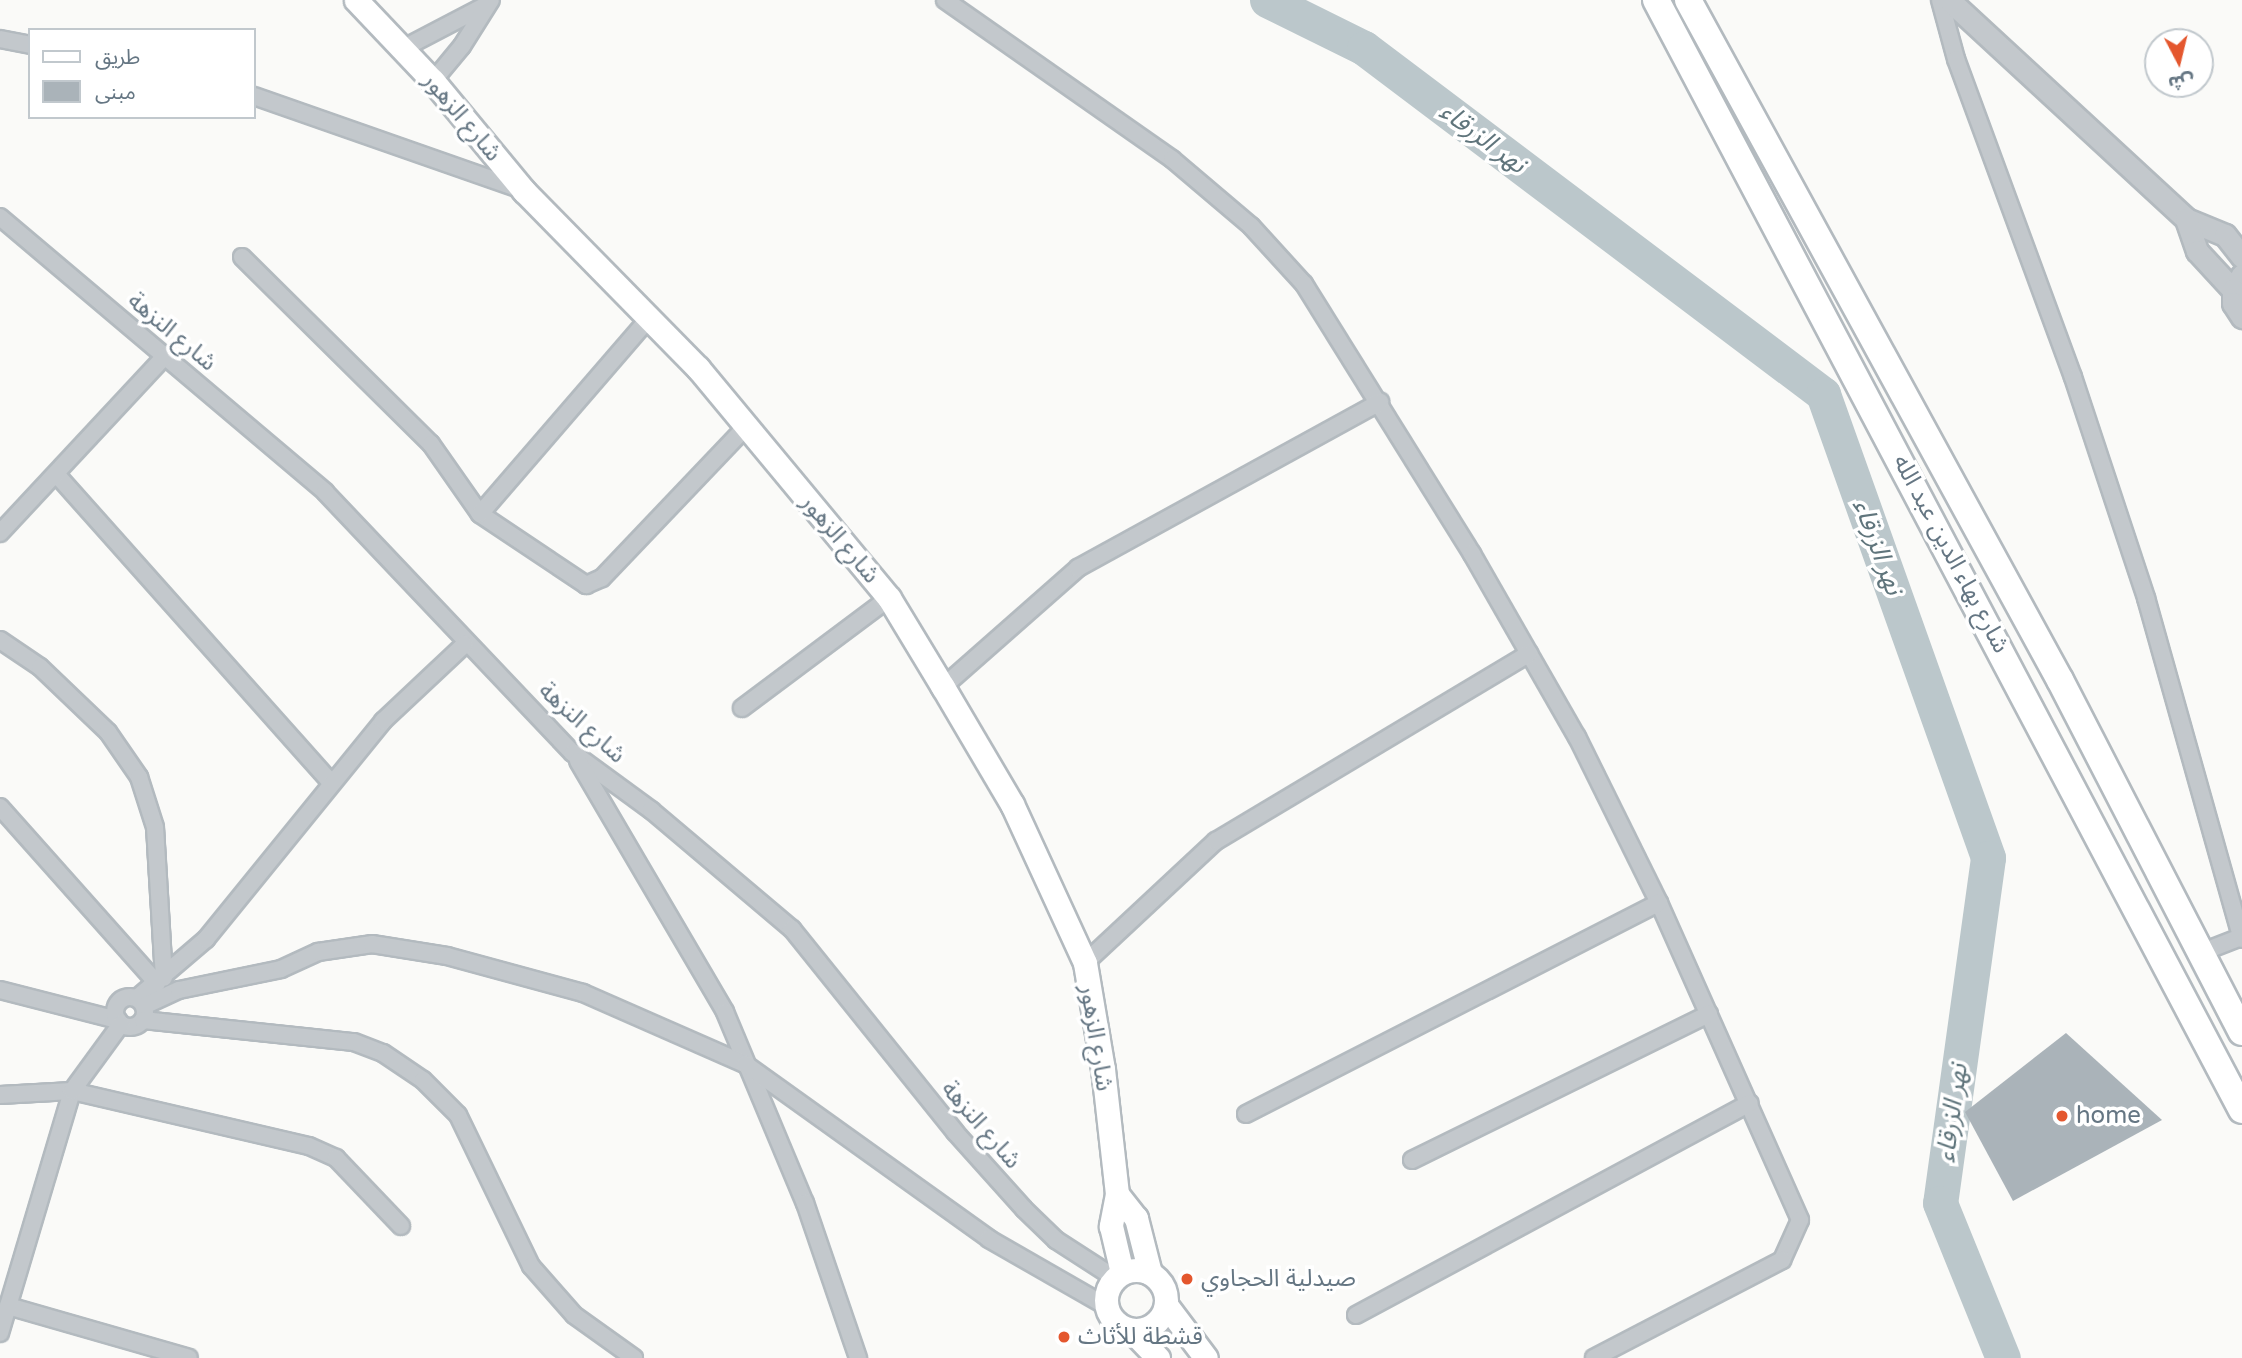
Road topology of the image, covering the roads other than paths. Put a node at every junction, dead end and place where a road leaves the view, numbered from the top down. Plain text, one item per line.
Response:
1 (356, 0) edge
2 (945, 0) edge
3 (1656, 0) edge
4 (1688, 0) edge
5 (1940, 0) edge
6 (1949, 0) edge
7 (489, 2) edge
8 (0, 39) edge
9 (28, 45) edge
10 (402, 49) junction
11 (433, 81) junction
12 (256, 97) edge
13 (524, 191) junction
14 (0, 217) edge
15 (2186, 219) junction
16 (242, 257) dead end
17 (2242, 257) edge
18 (2238, 282) edge
19 (650, 317) junction
20 (2242, 317) edge
21 (164, 357) junction
22 (1380, 402) junction
23 (747, 426) junction
24 (57, 475) junction
25 (480, 514) junction
26 (0, 533) edge
27 (889, 598) junction
28 (0, 640) edge
29 (465, 644) junction
30 (1529, 654) junction
31 (943, 687) junction
32 (742, 708) dead end
33 (573, 753) junction
34 (331, 782) junction
35 (0, 807) edge
36 (1659, 903) junction
37 (2242, 938) edge
38 (2200, 953) junction
39 (1084, 963) junction
40 (160, 981) junction
41 (0, 990) edge
42 (141, 1008) junction
43 (1709, 1014) junction
44 (119, 1022) junction
45 (2242, 1032) edge
46 (745, 1064) junction
47 (72, 1091) junction
48 (0, 1096) edge
49 (1749, 1103) junction
50 (2242, 1110) edge
51 (1246, 1114) dead end
52 (1412, 1160) dead end
53 (1117, 1194) junction
54 (401, 1226) dead end
55 (1150, 1273) junction
56 (1118, 1276) junction
57 (1166, 1305) junction
58 (8, 1306) junction
59 (1106, 1306) junction
60 (1356, 1315) dead end
61 (1131, 1330) junction
62 (0, 1333) edge
63 (189, 1358) edge
64 (634, 1358) edge
65 (858, 1358) edge
66 (1158, 1358) edge
67 (1206, 1358) edge
68 (1594, 1358) edge

1 - 10 main road, شارع الزهور
2 - 22 street
3 - 50 main road, شارع بهاء الدين عبد الله
4 - 38 main road, شارع بهاء الدين عبد الله
5 - 37 street
6 - 15 street
7 - 10 street
7 - 11 street
8 - 9 street
10 - 11 main road, شارع الزهور
11 - 13 main road, شارع الزهور
12 - 13 street
13 - 19 main road, شارع الزهور
14 - 21 street, شارع النزهة
15 - 17 street
15 - 18 street
16 - 25 street
18 - 20 street
19 - 23 main road, شارع الزهور
19 - 25 street
21 - 24 street
21 - 29 street, شارع النزهة
22 - 30 street
22 - 31 street
23 - 25 street
23 - 27 main road, شارع الزهور
24 - 26 street
24 - 34 street
27 - 31 main road, شارع الزهور
27 - 32 street
28 - 40 street
29 - 33 street, شارع النزهة
29 - 34 street
30 - 36 street
30 - 39 street
31 - 39 main road, شارع الزهور
33 - 46 street
33 - 56 street, شارع النزهة
34 - 40 street
35 - 40 street
36 - 43 street
36 - 51 street
37 - 38 street
38 - 45 main road, شارع بهاء الدين عبد الله
39 - 53 main road, شارع الزهور
40 - 42 street
41 - 44 street
42 - 44 street
42 - 44 street
42 - 46 street
42 - 64 street
43 - 49 street
43 - 52 street
44 - 47 street
46 - 59 street
46 - 65 street
47 - 48 street
47 - 54 street
47 - 58 street
49 - 60 street
49 - 68 street
53 - 55 main road, شارع الزهور
53 - 56 main road, شارع الزهور
55 - 56 main road
55 - 57 main road
56 - 59 main road
57 - 61 main road
57 - 67 main road
58 - 62 street
58 - 63 street
59 - 61 main road
61 - 66 main road

